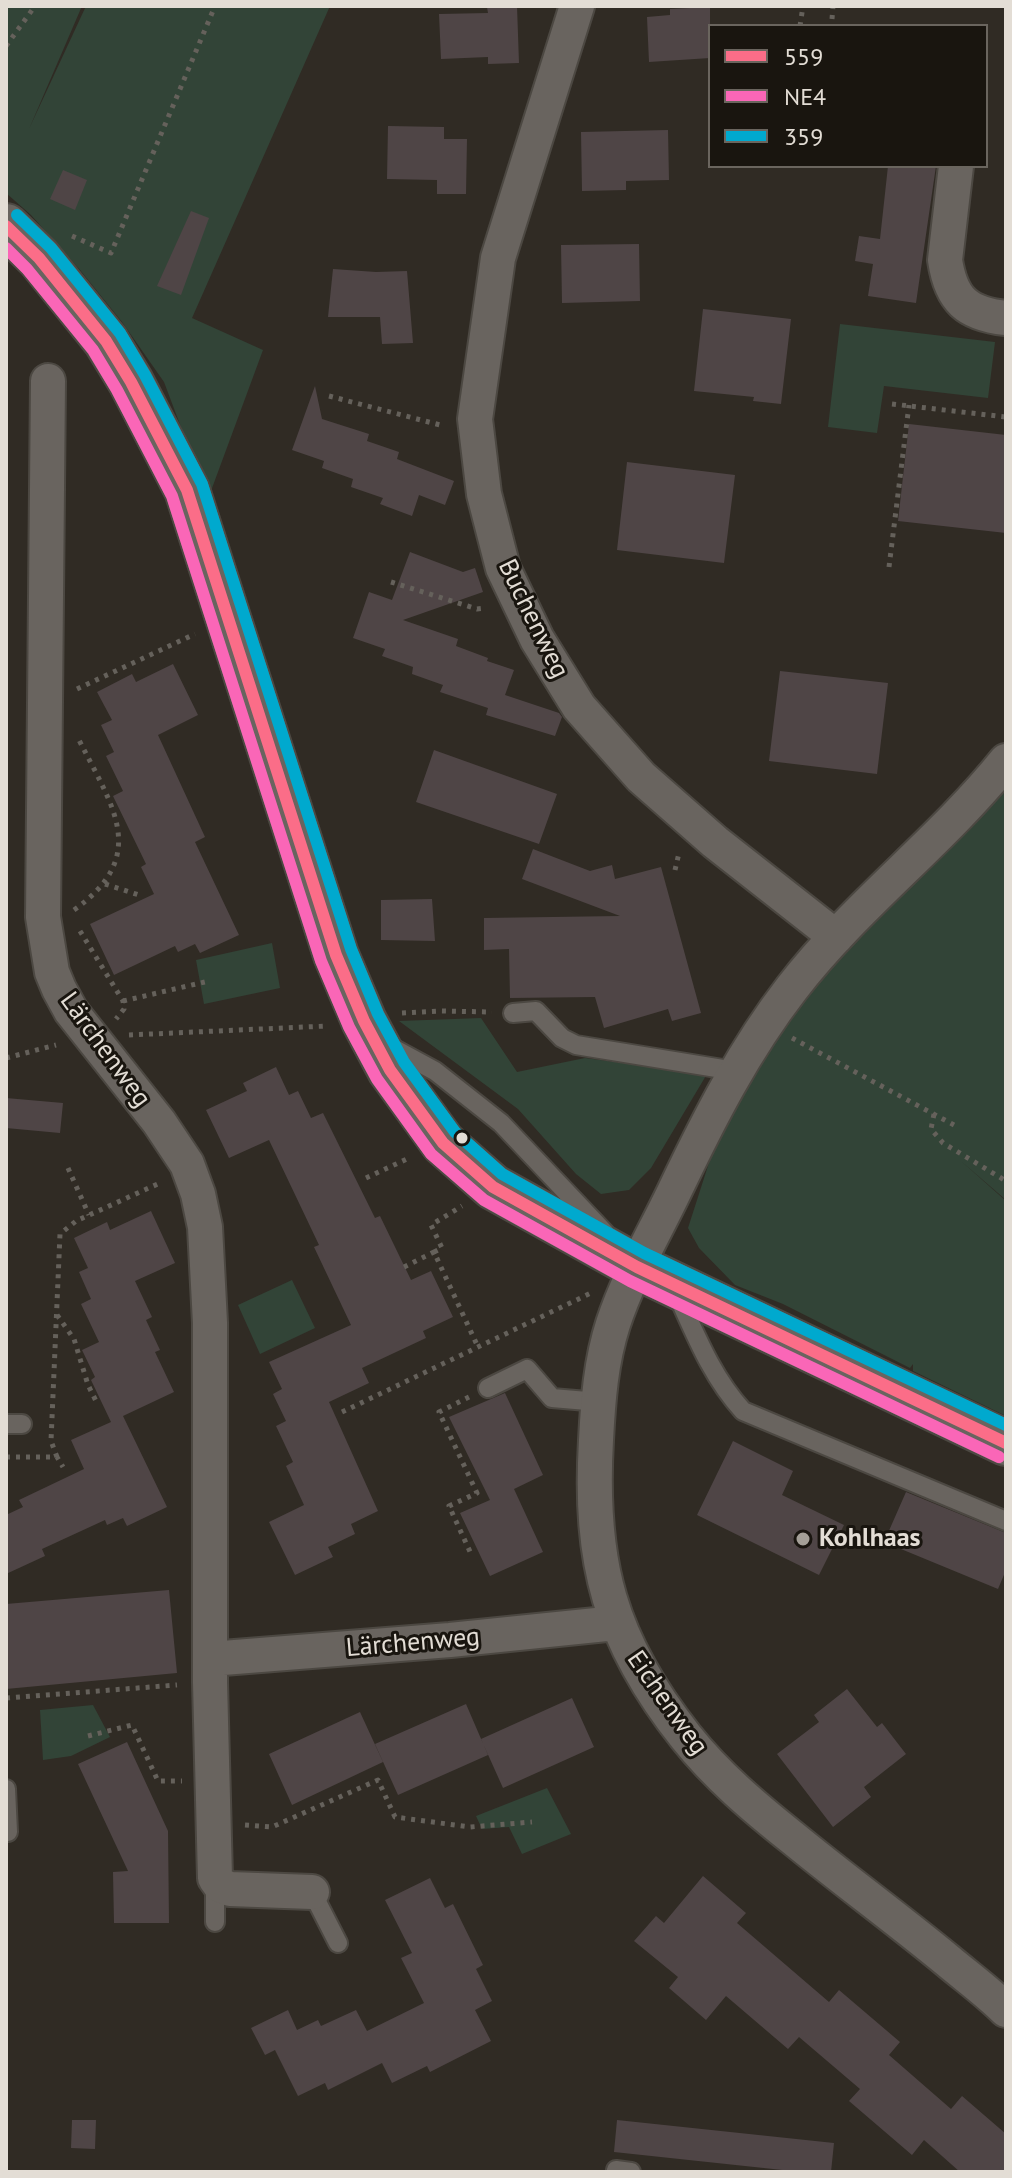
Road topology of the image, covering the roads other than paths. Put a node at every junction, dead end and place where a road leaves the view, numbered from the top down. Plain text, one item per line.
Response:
1 (577, 6) edge
2 (956, 168) edge
3 (6, 226) edge
4 (1006, 318) edge
5 (48, 381) dead end
6 (1006, 761) edge
7 (836, 937) junction
8 (513, 1013) road end
9 (386, 1025) junction
10 (735, 1071) junction
11 (647, 1278) junction
12 (488, 1388) road end
13 (599, 1402) junction
14 (1006, 1443) edge
15 (1006, 1521) edge
16 (616, 1623) junction
17 (210, 1671) junction
18 (6, 1789) edge
19 (8, 1832) edge
20 (215, 1878) junction
21 (312, 1892) joint
22 (215, 1922) dead end
23 (338, 1943) dead end
24 (1006, 2010) edge

1 - 7 street, Buchenweg
2 - 4 street
3 - 9 street
5 - 17 street, Lärchenweg
6 - 7 street, Eichenweg
7 - 10 street, Eichenweg
8 - 10 lane
9 - 11 lane
9 - 11 street
10 - 11 street, Eichenweg
11 - 13 street, Eichenweg
11 - 14 street
11 - 15 lane
12 - 13 lane
13 - 16 street, Eichenweg
16 - 17 street, Lärchenweg
16 - 24 street, Eichenweg
17 - 20 street, Lärchenweg
18 - 19 lane
20 - 21 street
20 - 22 lane
21 - 23 lane

